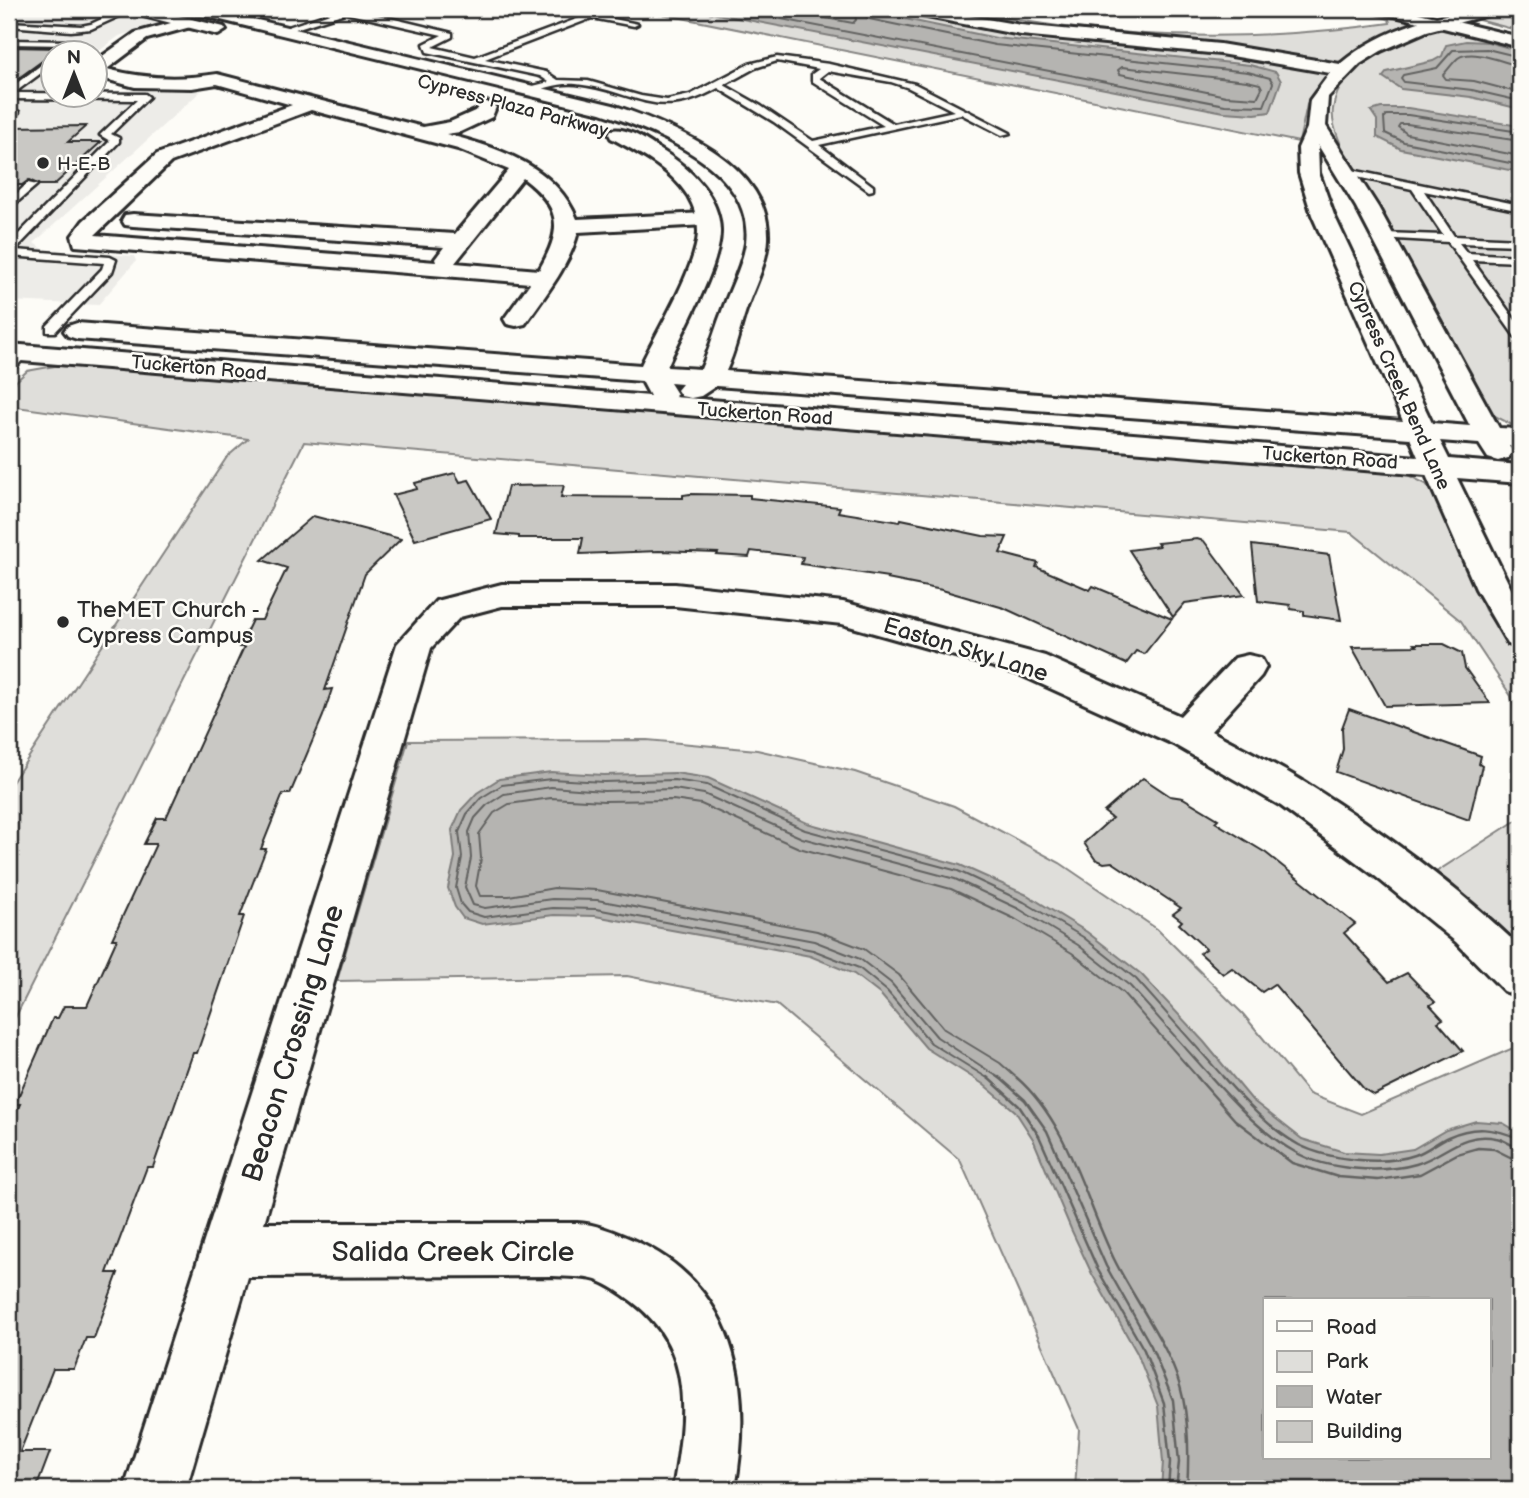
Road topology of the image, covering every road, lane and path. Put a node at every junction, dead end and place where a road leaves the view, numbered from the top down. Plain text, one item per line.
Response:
1 (132, 9) edge
2 (344, 9) edge
3 (554, 9) edge
4 (906, 9) edge
5 (1384, 9) edge
6 (1416, 9) edge
7 (1494, 9) edge
8 (191, 16) edge
9 (591, 16) junction
10 (1445, 21) junction
11 (9, 24) edge
12 (634, 24) dead end
13 (283, 30) junction
14 (1520, 34) edge
15 (9, 42) edge
16 (38, 42) edge
17 (1520, 42) edge
18 (119, 53) junction
19 (144, 59) dead end
20 (474, 60) junction
21 (168, 66) dead end
22 (829, 67) junction
23 (1344, 70) junction
24 (38, 72) edge
25 (225, 82) junction
26 (558, 83) junction
27 (718, 85) junction
28 (528, 90) junction
29 (9, 95) edge
30 (216, 103) dead end
31 (310, 104) junction
32 (494, 104) junction
33 (9, 110) edge
34 (960, 112) junction
35 (9, 118) edge
36 (893, 127) junction
37 (1317, 127) junction
38 (431, 130) junction
39 (190, 131) dead end
40 (1005, 132) dead end
41 (812, 144) junction
42 (164, 158) junction
43 (520, 169) junction
44 (1347, 172) junction
45 (32, 185) dead end
46 (1415, 185) junction
47 (869, 188) dead end
48 (9, 206) edge
49 (1511, 206) dead end
50 (754, 217) junction
51 (99, 218) junction
52 (706, 219) junction
53 (566, 226) junction
54 (1383, 236) junction
55 (1451, 239) junction
56 (461, 241) junction
57 (1520, 242) edge
58 (9, 252) edge
59 (1464, 256) junction
60 (1520, 259) edge
61 (438, 270) junction
62 (545, 277) junction
63 (516, 319) dead end
64 (1520, 335) edge
65 (24, 345) edge
66 (651, 372) junction
67 (710, 378) junction
68 (669, 405) junction
69 (1422, 430) junction
70 (1490, 435) junction
71 (1520, 438) edge
72 (1436, 465) junction
73 (1516, 480) edge
74 (449, 609) joint
75 (1520, 636) edge
76 (1248, 667) dead end
77 (1186, 734) junction
78 (1520, 977) edge
79 (228, 1250) junction
80 (155, 1489) edge
81 (705, 1489) edge

1 - 8 street, Cypress Plaza Parkway
1 - 11 lane
2 - 13 lane
2 - 20 lane
3 - 9 lane
4 - 23 street
5 - 10 street
6 - 10 street
7 - 10 street, Cypress Creek Bend Lane
8 - 13 street, Cypress Plaza Parkway
8 - 18 street
8 - 32 street, Cypress Plaza Parkway
9 - 12 lane
9 - 20 lane
10 - 14 street
10 - 17 street
10 - 23 street, Cypress Creek Bend Lane
13 - 28 street, Cypress Plaza Parkway
15 - 16 lane
18 - 19 street
18 - 25 street
20 - 26 lane
21 - 25 street
22 - 27 lane
22 - 34 lane
22 - 36 lane
23 - 37 street, Cypress Creek Bend Lane
24 - 29 lane
25 - 30 street
25 - 31 street
26 - 27 lane
26 - 28 lane
27 - 41 lane
28 - 32 street
28 - 50 street, Cypress Plaza Parkway
29 - 58 lane
31 - 38 street
31 - 42 street
32 - 38 street
32 - 52 street, Cypress Plaza Parkway
33 - 35 lane
34 - 36 lane
34 - 40 lane
36 - 41 lane
37 - 44 street
37 - 69 street, Cypress Creek Bend Lane
38 - 43 street
39 - 42 street
41 - 47 lane
42 - 51 street
43 - 53 street
43 - 56 street
44 - 46 lane
44 - 54 street
45 - 48 lane
46 - 49 lane
46 - 55 lane
50 - 52 street
50 - 67 street, Cypress Plaza Parkway
51 - 56 street
51 - 61 street
52 - 53 street
52 - 66 street
53 - 62 street
54 - 55 lane
54 - 70 street
55 - 57 lane
55 - 59 lane
56 - 61 street
58 - 65 lane
59 - 60 lane
59 - 64 lane
61 - 62 street
62 - 63 street
65 - 66 street, Tuckerton Road
65 - 68 street, Tuckerton Road
66 - 67 street, Tuckerton Road
66 - 68 street
67 - 68 street
67 - 69 street, Tuckerton Road
68 - 72 street, Tuckerton Road
69 - 70 street, Tuckerton Road
69 - 72 street, Cypress Creek Bend Lane
70 - 71 street, Tuckerton Road
70 - 73 street
72 - 73 street, Tuckerton Road
72 - 75 street, Cypress Creek Bend Lane
74 - 77 street, Easton Sky Lane
74 - 79 street, Beacon Crossing Lane
76 - 77 street
77 - 78 street, Easton Sky Lane
79 - 80 street, Beacon Crossing Lane
79 - 81 street, Salida Creek Circle

